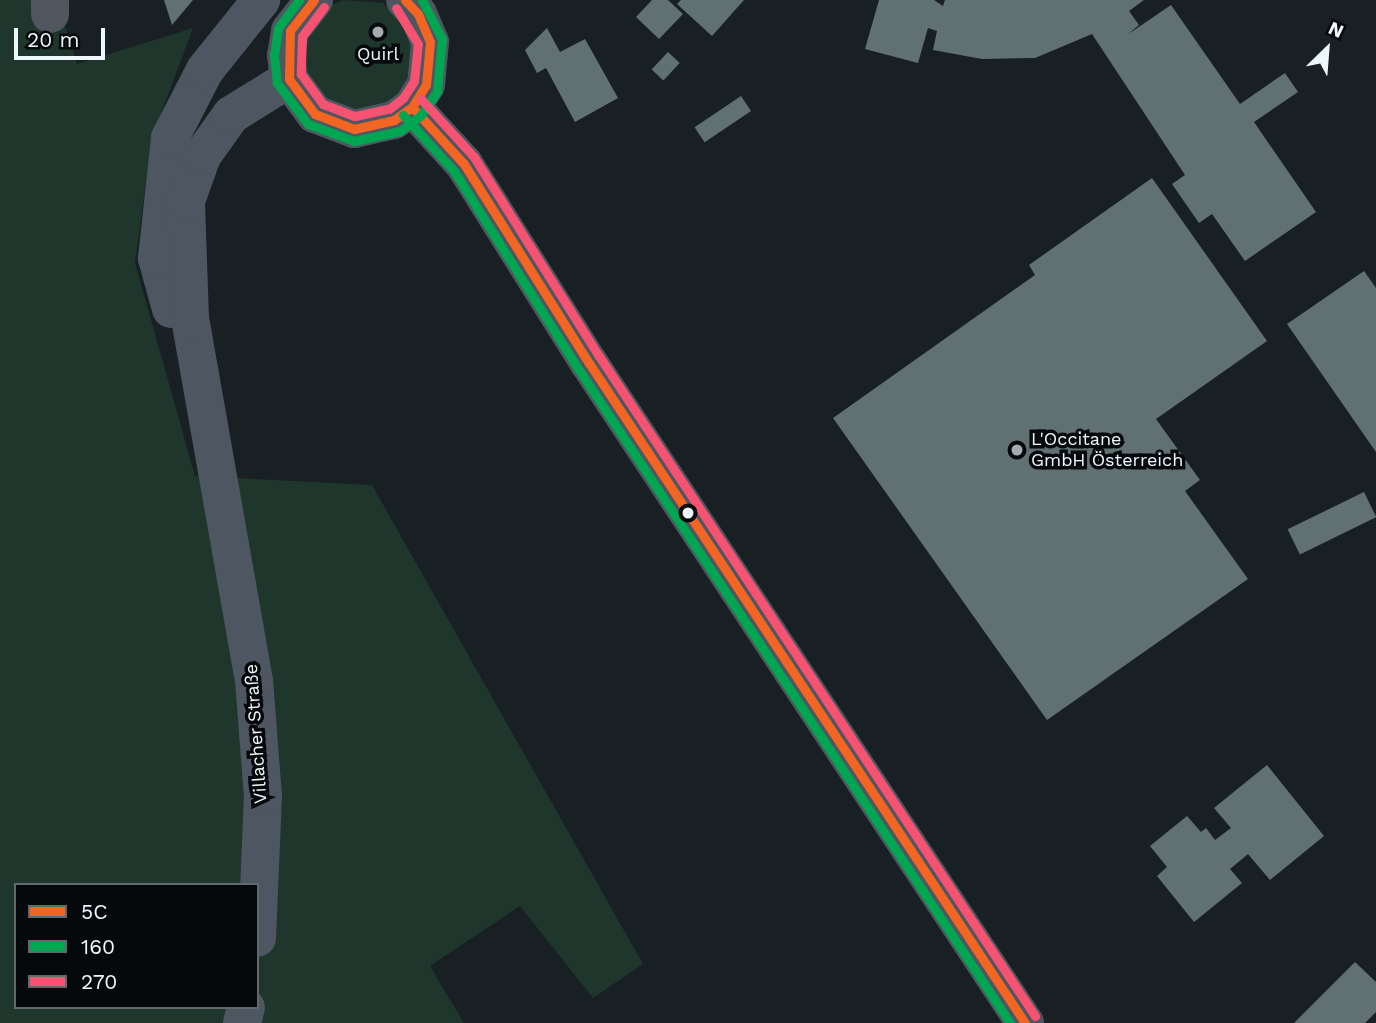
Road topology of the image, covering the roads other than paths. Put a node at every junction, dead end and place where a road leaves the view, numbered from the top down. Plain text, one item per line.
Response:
1 (261, 0) edge
2 (314, 0) edge
3 (405, 0) edge
4 (289, 79) junction
5 (411, 107) junction
6 (190, 318) junction
7 (259, 883) edge
8 (1025, 1023) edge

1 - 6 main road
2 - 4 main road
3 - 5 main road
4 - 5 main road
4 - 6 main road
5 - 8 main road
6 - 7 main road, Villacher Straße

